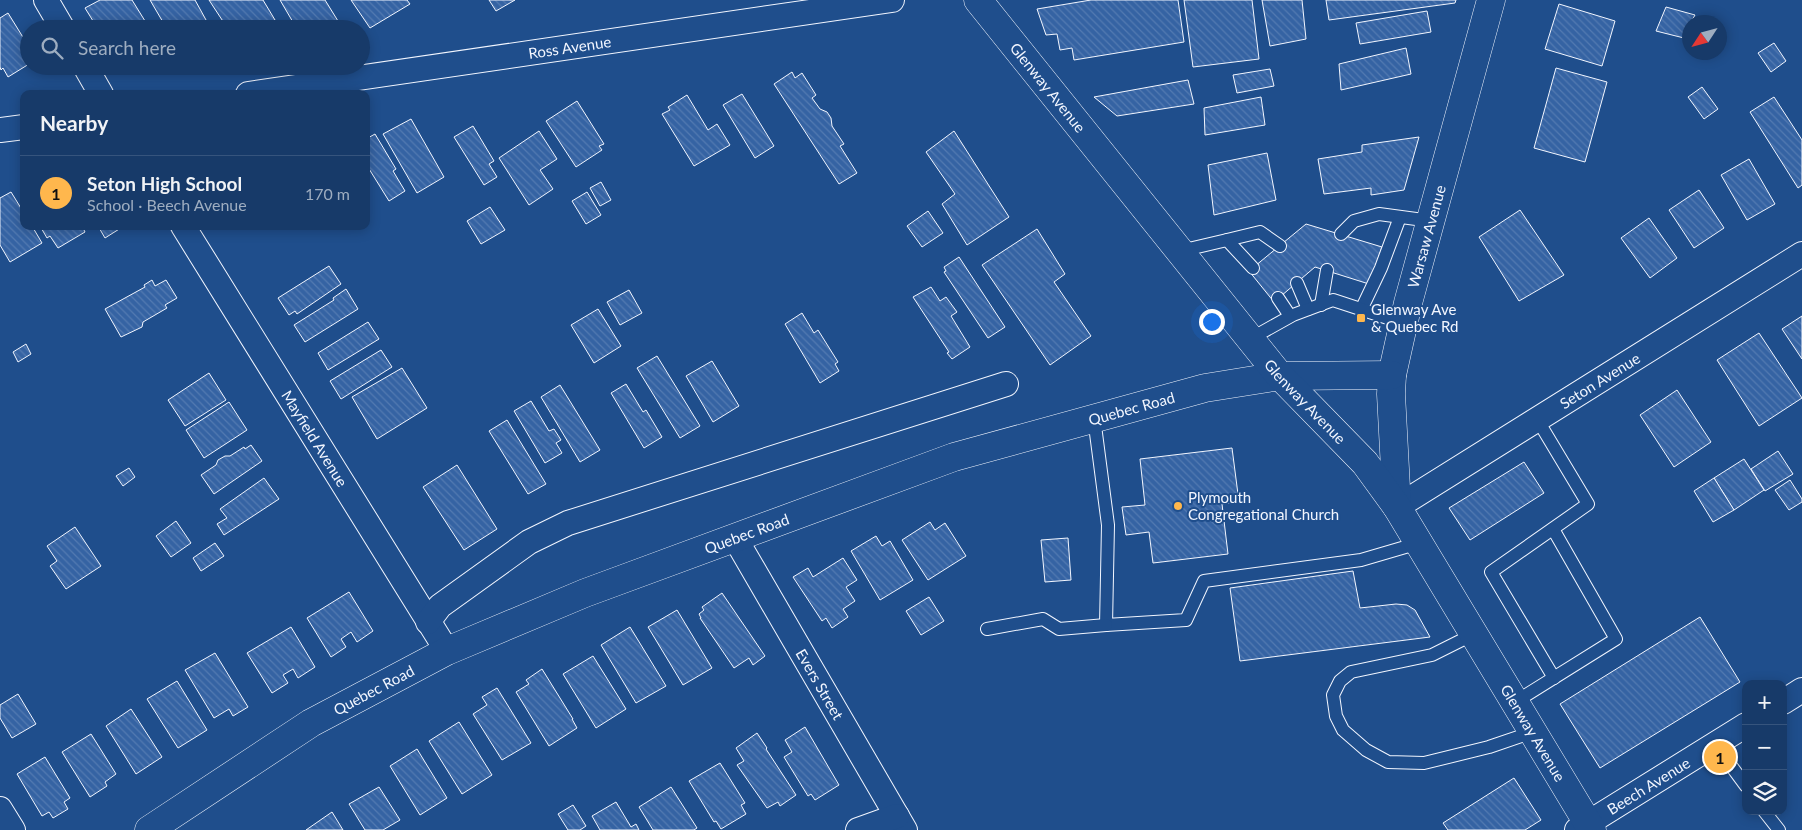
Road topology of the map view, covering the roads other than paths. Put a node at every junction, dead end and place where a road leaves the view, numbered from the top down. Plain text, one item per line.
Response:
1 (46, 0) edge
2 (892, 0) edge
3 (978, 0) edge
4 (1491, 0) edge
5 (58, 20) edge
6 (90, 75) edge
7 (99, 90) edge
8 (275, 90) edge
9 (20, 128) edge
10 (0, 130) edge
11 (1400, 217) junction
12 (1431, 221) junction
13 (185, 230) edge
14 (1341, 234) dead end
15 (1227, 240) junction
16 (1280, 246) dead end
17 (1180, 251) junction
18 (1802, 254) edge
19 (1252, 268) dead end
20 (1327, 270) dead end
21 (1297, 282) dead end
22 (1278, 298) dead end
23 (1321, 305) junction
24 (1308, 309) junction
25 (1361, 310) junction
26 (1290, 316) junction
27 (1404, 324) junction
28 (1250, 339) junction
29 (1392, 375) junction
30 (1280, 376) junction
31 (1006, 384) dead end
32 (1094, 418) junction
33 (1537, 419) junction
34 (1397, 507) junction
35 (1553, 529) junction
36 (735, 538) junction
37 (1419, 543) junction
38 (428, 622) junction
39 (1106, 625) junction
40 (986, 629) dead end
41 (1474, 634) junction
42 (446, 651) junction
43 (1554, 678) junction
44 (1802, 690) edge
45 (1787, 699) edge
46 (1515, 702) junction
47 (1742, 727) edge
48 (1533, 732) junction
49 (1715, 744) junction
50 (1742, 781) edge
51 (0, 809) edge
52 (1767, 815) edge
53 (901, 823) edge
54 (1586, 828) edge
55 (13, 830) edge
56 (149, 830) edge
57 (858, 830) edge
58 (1779, 830) edge

1 - 5 street
2 - 8 street, Ross Avenue
3 - 17 main road, Glenway Avenue
4 - 12 main road, Warsaw Avenue
6 - 7 street
9 - 10 street
11 - 12 lane
11 - 14 lane
11 - 25 lane
12 - 27 main road, Warsaw Avenue
13 - 38 street, Mayfield Avenue
15 - 16 lane
15 - 17 lane
15 - 19 lane
17 - 28 main road, Glenway Avenue
18 - 33 street, Seton Avenue
20 - 23 lane
21 - 24 lane
22 - 26 lane
23 - 24 lane
23 - 25 lane
24 - 26 lane
25 - 27 lane
26 - 28 lane
27 - 29 main road, Warsaw Avenue
28 - 30 main road, Glenway Avenue
29 - 30 main road, Quebec Road
29 - 34 main road, Warsaw Avenue
30 - 32 main road, Quebec Road
30 - 34 main road, Glenway Avenue
31 - 38 street
32 - 36 main road, Quebec Road
32 - 39 lane
33 - 34 street, Seton Avenue
33 - 35 lane
34 - 37 main road, Glenway Avenue
35 - 43 lane
35 - 43 lane
36 - 42 main road, Quebec Road
36 - 53 street, Evers Street
37 - 39 lane
37 - 41 main road, Glenway Avenue
38 - 42 street, Mayfield Avenue
39 - 40 lane
41 - 46 main road, Glenway Avenue
41 - 48 lane
42 - 56 main road, Quebec Road
43 - 46 lane
44 - 45 street
46 - 48 main road, Glenway Avenue
47 - 49 street, Beech Avenue
48 - 54 main road, Glenway Avenue
49 - 50 lane
49 - 54 street, Beech Avenue
51 - 55 street
52 - 58 lane
53 - 57 street

